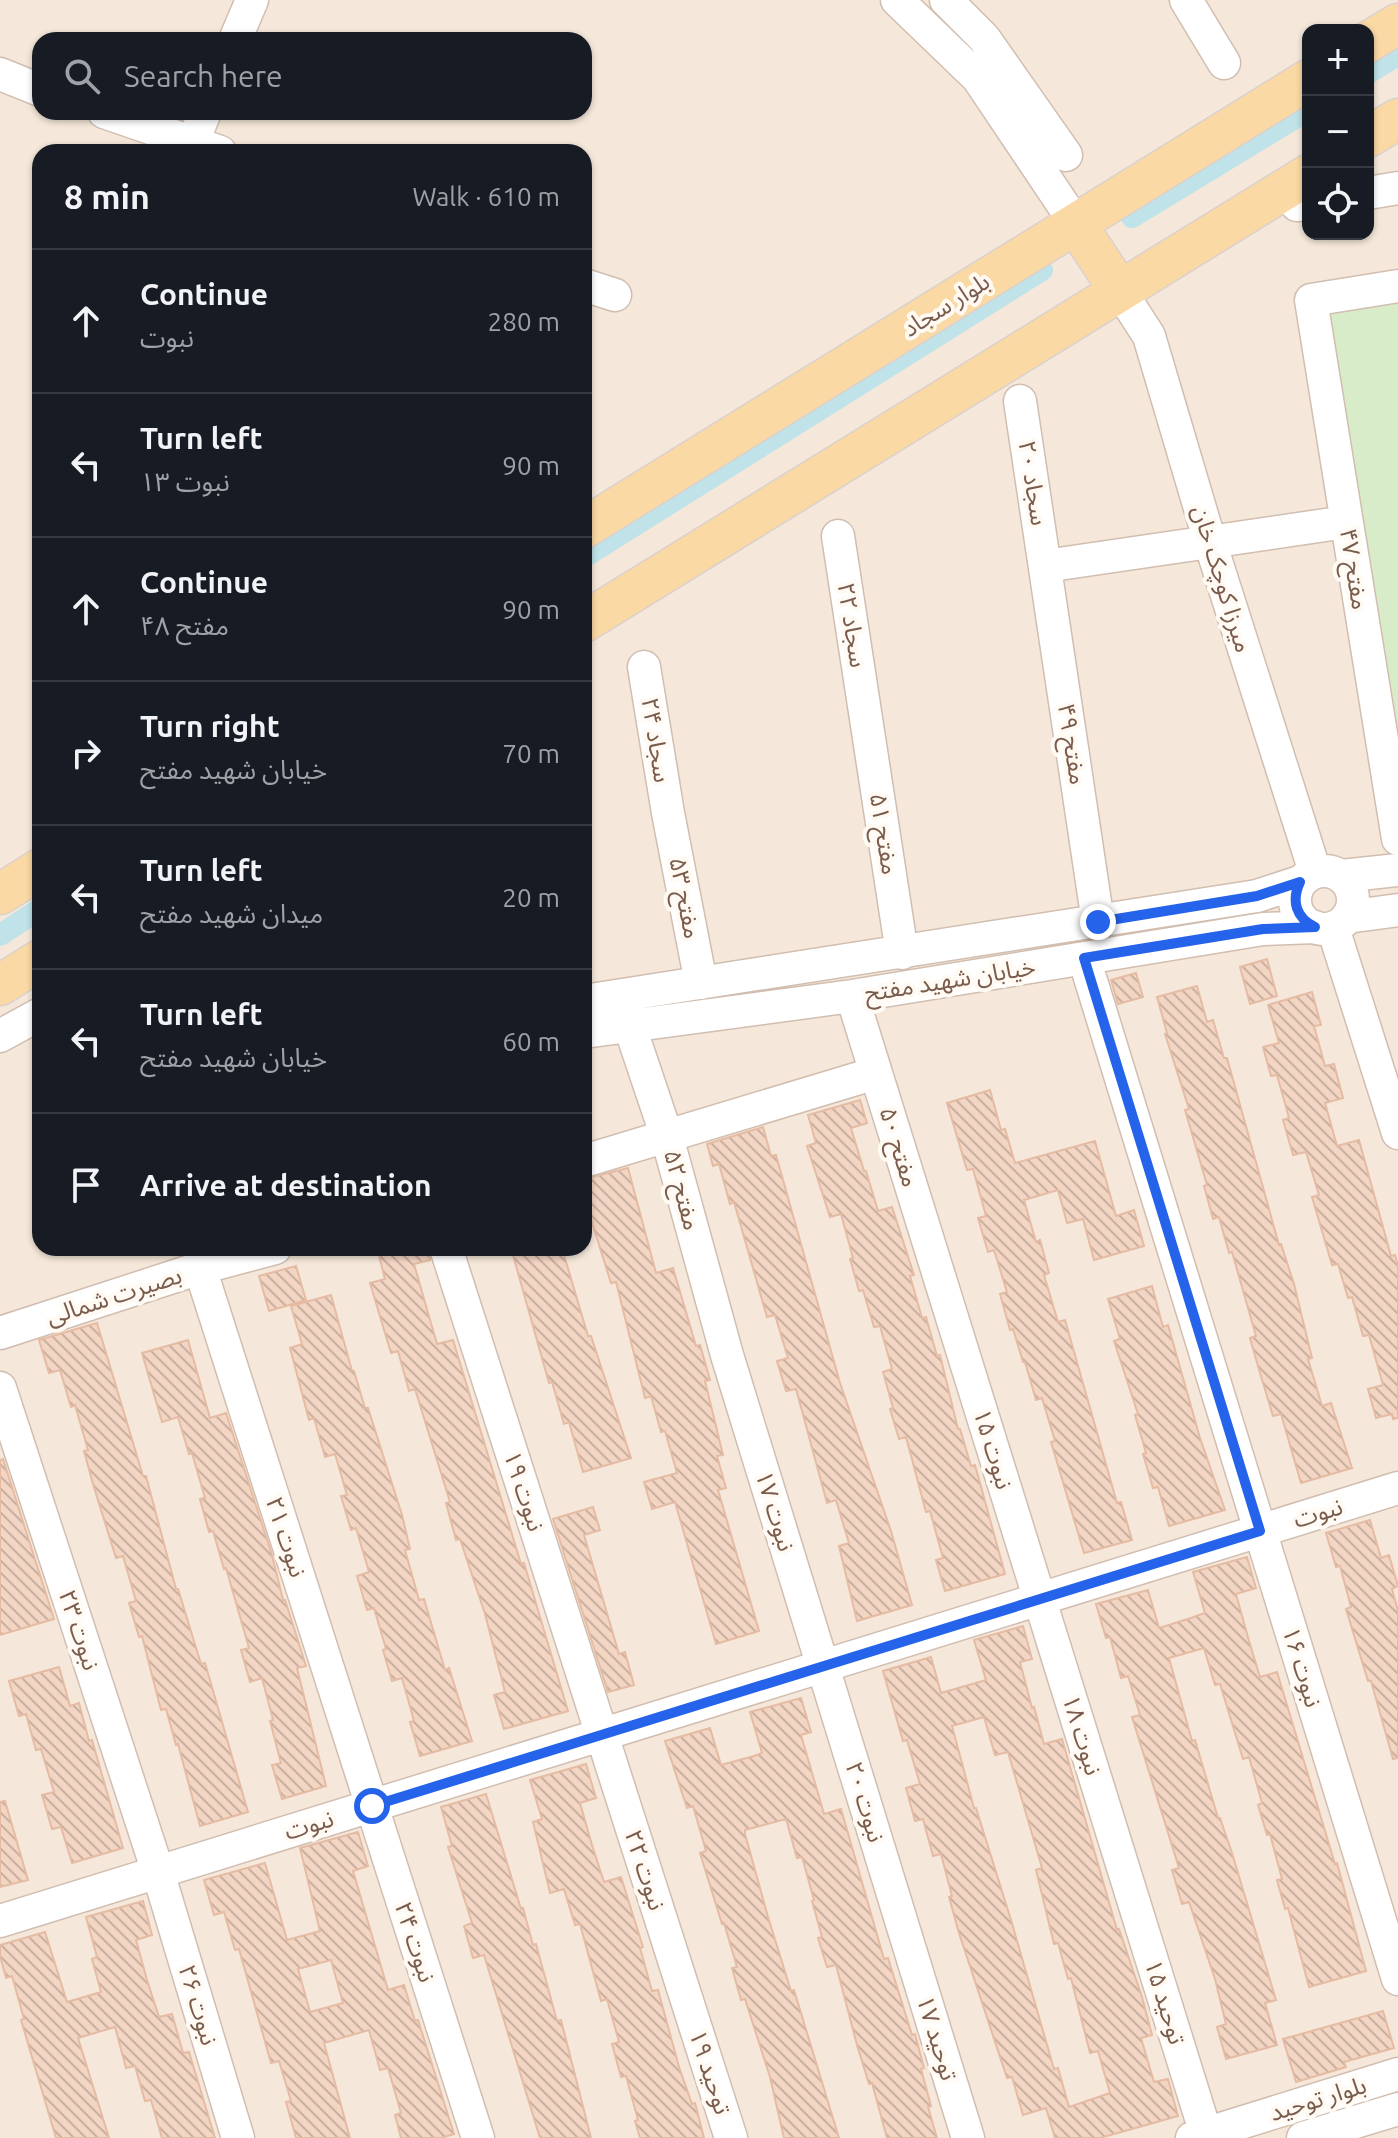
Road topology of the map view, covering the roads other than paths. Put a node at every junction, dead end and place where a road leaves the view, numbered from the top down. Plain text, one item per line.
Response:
1 (252, 0) edge
2 (897, 0) edge
3 (946, 0) edge
4 (1186, 0) edge
5 (1398, 24) edge
6 (238, 32) edge
7 (1374, 38) edge
8 (1224, 63) dead end
9 (0, 74) edge
10 (1302, 84) edge
11 (32, 87) edge
12 (1398, 119) edge
13 (126, 120) edge
14 (204, 120) edge
15 (1374, 133) edge
16 (190, 144) edge
17 (201, 144) edge
18 (1066, 155) dead end
19 (1398, 188) edge
20 (1374, 192) edge
21 (1302, 196) edge
22 (1076, 224) junction
23 (1398, 286) edge
24 (592, 288) edge
25 (1120, 291) junction
26 (615, 295) dead end
27 (1020, 401) dead end
28 (1346, 522) junction
29 (592, 523) edge
30 (838, 536) dead end
31 (1210, 542) junction
32 (1045, 566) junction
33 (592, 617) edge
34 (644, 667) dead end
35 (866, 714) joint
36 (1390, 744) edge
37 (668, 813) joint
38 (1398, 839) edge
39 (1398, 870) edge
40 (32, 874) edge
41 (1319, 877) junction
42 (0, 894) edge
43 (1398, 910) edge
44 (1098, 922) junction
45 (1332, 924) junction
46 (902, 953) junction
47 (1084, 958) junction
48 (32, 965) edge
49 (701, 983) junction
50 (0, 985) edge
51 (852, 996) junction
52 (592, 1000) edge
53 (32, 1018) edge
54 (630, 1027) junction
55 (592, 1031) edge
56 (0, 1036) edge
57 (876, 1073) junction
58 (1398, 1133) edge
59 (667, 1137) junction
60 (592, 1159) edge
61 (245, 1256) edge
62 (449, 1256) edge
63 (200, 1268) junction
64 (946, 1298) joint
65 (0, 1333) edge
66 (727, 1355) joint
67 (0, 1388) edge
68 (1398, 1488) edge
69 (1260, 1531) junction
70 (1039, 1599) junction
71 (823, 1666) junction
72 (601, 1735) junction
73 (372, 1806) junction
74 (1124, 1871) joint
75 (158, 1872) junction
76 (0, 1921) edge
77 (907, 1938) joint
78 (1398, 1979) edge
79 (689, 2006) joint
80 (1398, 2074) edge
81 (1398, 2109) edge
82 (1199, 2136) edge
83 (238, 2138) edge
84 (478, 2138) edge
85 (731, 2138) edge
86 (968, 2138) edge
87 (1303, 2138) edge

1 - 6 street
2 - 22 street
3 - 18 street
4 - 8 street
5 - 7 main road
9 - 11 street
10 - 22 main road, بلوار سجاد
12 - 15 main road
13 - 16 street
14 - 17 street
19 - 20 street
21 - 25 main road
22 - 25 main road
22 - 29 main road, بلوار سجاد
23 - 28 street, مفتح ۴۷
24 - 26 street
25 - 31 street, میرزا کوچک خان
25 - 33 main road
27 - 32 street, سجاد ۲۰
28 - 31 street
28 - 36 street, مفتح ۴۷
30 - 35 street, سجاد ۲۲
31 - 32 street
31 - 41 street, میرزا کوچک خان
32 - 44 street, مفتح ۴۹
34 - 37 street, سجاد ۲۴
35 - 46 street, مفتح ۵۱
36 - 38 street, مفتح ۴۷
37 - 49 street, مفتح ۵۳
39 - 41 street, خیابان شهید مفتح
40 - 42 main road
41 - 44 street, خیابان شهید مفتح
41 - 45 street
41 - 45 street
43 - 45 street, خیابان شهید مفتح
44 - 46 street, خیابان شهید مفتح
45 - 47 street, خیابان شهید مفتح
45 - 58 street
46 - 49 street, خیابان شهید مفتح
47 - 51 street, خیابان شهید مفتح
47 - 69 street, نبوت ۱۶
48 - 50 main road
49 - 52 street, خیابان شهید مفتح
51 - 54 street, خیابان شهید مفتح
51 - 57 street, مفتح ۵۰
53 - 56 street
54 - 55 street, خیابان شهید مفتح
54 - 59 street, مفتح ۵۲
57 - 59 street
57 - 64 street, مفتح ۵۰
59 - 60 street
59 - 66 street, مفتح ۵۲
61 - 63 street, بصیرت شمالی
62 - 72 street, نبوت ۱۹
63 - 65 street, بصیرت شمالی
63 - 73 street, نبوت ۲۱
64 - 70 street, نبوت ۱۵
66 - 71 street, نبوت ۱۷
67 - 75 street, نبوت ۲۳
68 - 69 street, نبوت
69 - 70 street, نبوت
69 - 78 street, نبوت ۱۶
70 - 71 street, نبوت
70 - 74 street, نبوت ۱۸
71 - 72 street, نبوت
71 - 77 street, نبوت ۲۰
72 - 73 street, نبوت
72 - 79 street, نبوت ۲۲
73 - 75 street, نبوت
73 - 84 street, نبوت ۲۴
74 - 82 street, توحید ۱۵
75 - 76 street, نبوت
75 - 83 street, نبوت ۲۶
77 - 86 street, توحید ۱۷
79 - 85 street, توحید ۱۹
80 - 82 street, بلوار توحید
81 - 87 street, بلوار توحید

